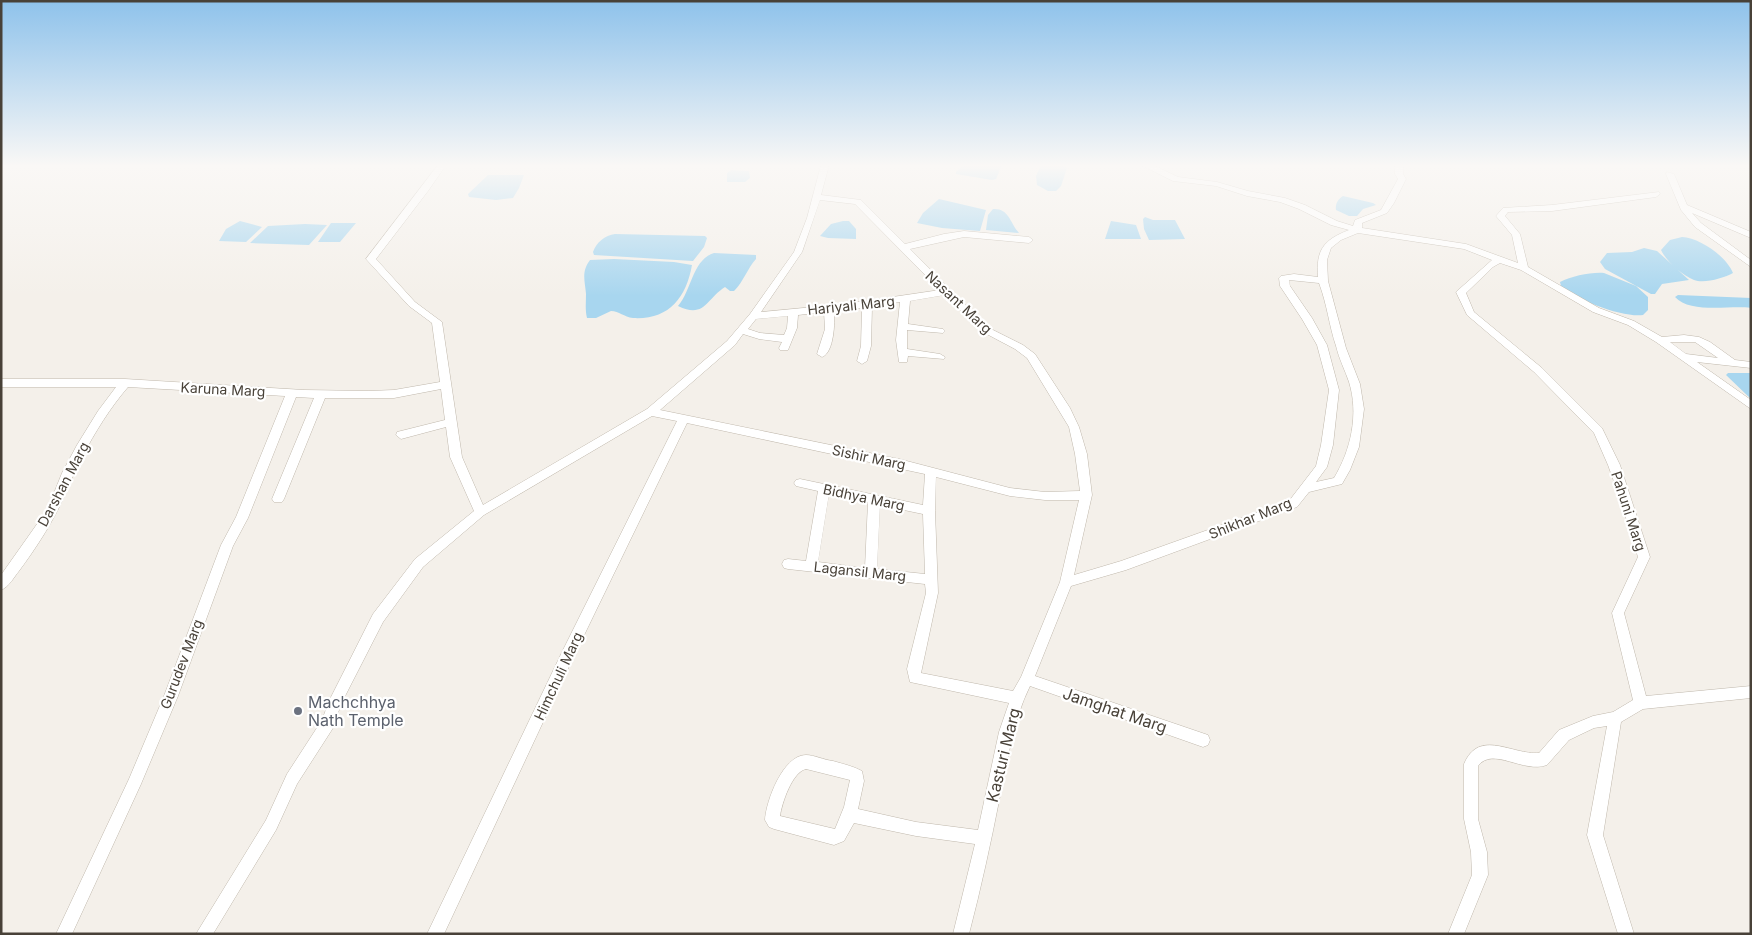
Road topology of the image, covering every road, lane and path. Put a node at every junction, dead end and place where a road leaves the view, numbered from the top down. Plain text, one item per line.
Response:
1 (409, 209) edge
2 (813, 209) edge
3 (864, 209) edge
4 (1305, 209) edge
5 (1388, 209) edge
6 (1537, 209) edge
7 (1685, 209) edge
8 (1689, 209) edge
9 (1357, 230) junction
10 (1751, 235) edge
11 (1029, 240) dead end
12 (902, 248) junction
13 (1500, 259) junction
14 (1751, 264) edge
15 (1524, 268) junction
16 (1323, 281) junction
17 (948, 292) junction
18 (905, 300) junction
19 (867, 304) junction
20 (829, 308) junction
21 (793, 311) junction
22 (753, 316) junction
23 (902, 326) junction
24 (741, 330) junction
25 (940, 331) dead end
26 (1660, 340) junction
27 (822, 354) dead end
28 (1684, 356) junction
29 (940, 357) dead end
30 (862, 361) dead end
31 (1735, 364) junction
32 (1751, 365) edge
33 (1, 383) edge
34 (125, 383) junction
35 (445, 385) junction
36 (292, 393) junction
37 (321, 394) junction
38 (1751, 405) edge
39 (651, 412) junction
40 (684, 419) junction
41 (451, 422) junction
42 (401, 434) dead end
43 (931, 471) junction
44 (800, 483) dead end
45 (824, 488) junction
46 (1305, 489) junction
47 (1086, 495) junction
48 (278, 499) dead end
49 (874, 499) junction
50 (929, 511) junction
51 (480, 512) junction
52 (788, 564) dead end
53 (811, 566) junction
54 (871, 572) junction
55 (932, 580) junction
56 (1066, 582) junction
57 (1, 585) edge
58 (1027, 680) junction
59 (1751, 692) edge
60 (1017, 698) junction
61 (1641, 703) junction
62 (1615, 718) junction
63 (1203, 740) dead end
64 (848, 814) junction
65 (983, 838) junction
66 (64, 934) edge
67 (204, 934) edge
68 (435, 934) edge
69 (961, 934) edge
70 (1456, 934) edge
71 (1626, 934) edge

1 - 35 street
2 - 22 street
3 - 12 street, Nasant Marg
4 - 9 street
5 - 9 street
6 - 15 street
7 - 14 street
8 - 10 street
9 - 13 street
9 - 16 street
11 - 12 street
12 - 17 street, Nasant Marg
13 - 15 street
13 - 61 street, Pahuni Marg
15 - 26 street
16 - 46 street
16 - 46 street, Shikhar Marg
17 - 18 street, Hariyali Marg
17 - 47 street, Nasant Marg
18 - 19 street, Hariyali Marg
18 - 23 street
19 - 20 street, Hariyali Marg
19 - 30 street
20 - 21 street, Hariyali Marg
20 - 27 street
21 - 22 street, Hariyali Marg
21 - 24 street
22 - 24 street
23 - 25 street
23 - 29 street
24 - 39 street
26 - 28 street
26 - 31 street
28 - 31 street
28 - 38 street
31 - 32 street
33 - 34 street, Karuna Marg
34 - 36 street, Karuna Marg
34 - 57 street, Darshan Marg
35 - 37 street, Karuna Marg
35 - 41 street
36 - 37 street, Karuna Marg
36 - 66 street, Gurudev Marg
37 - 48 street
39 - 40 street, Sishir Marg
39 - 51 street
40 - 43 street, Sishir Marg
40 - 68 street, Himchuli Marg
41 - 42 street
41 - 51 street
43 - 47 street, Sishir Marg
43 - 50 street
44 - 45 street, Bidhya Marg
45 - 49 street, Bidhya Marg
45 - 53 street
46 - 56 street, Shikhar Marg
47 - 56 street, Nasant Marg
49 - 50 street, Bidhya Marg
49 - 54 street
50 - 55 street
51 - 67 street
52 - 53 street, Lagansil Marg
53 - 54 street, Lagansil Marg
54 - 55 street, Lagansil Marg
55 - 60 street
56 - 58 street, Kasturi Marg
58 - 60 street, Kasturi Marg
58 - 63 street, Jamghat Marg
59 - 61 street
60 - 65 street, Kasturi Marg
61 - 62 street
62 - 70 street
62 - 71 street
64 - 64 street
64 - 65 street
65 - 69 street, Kasturi Marg

